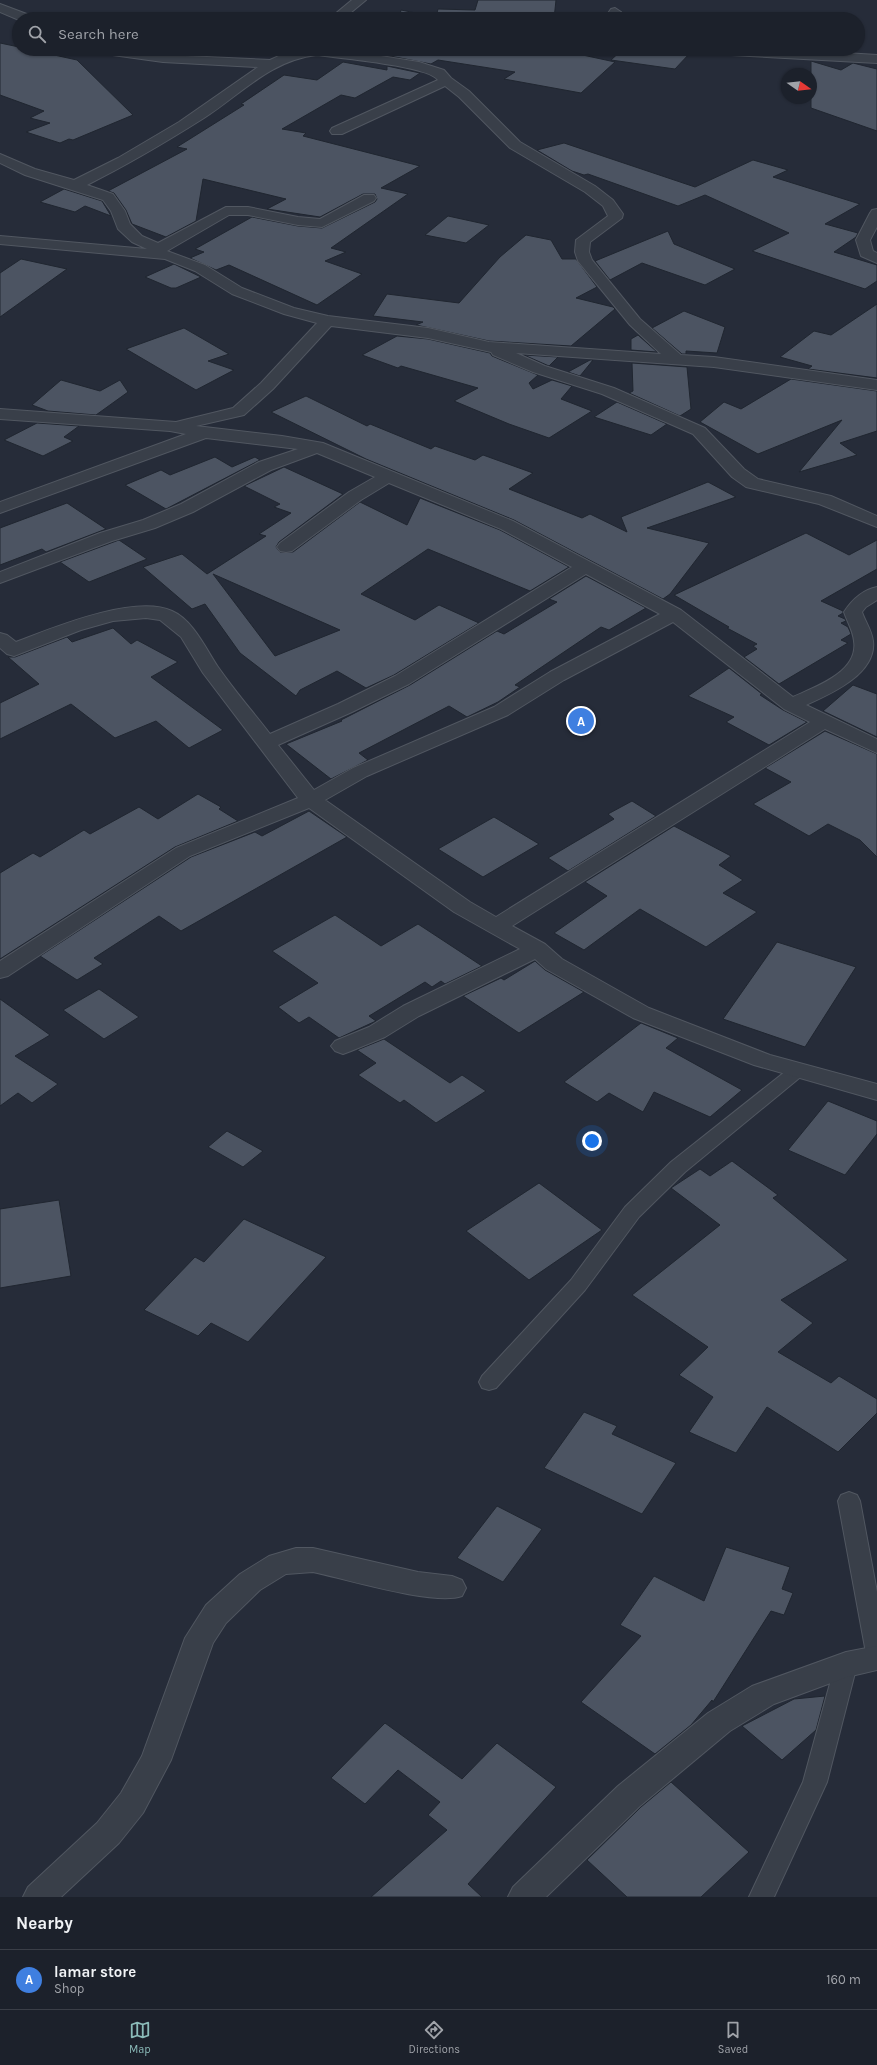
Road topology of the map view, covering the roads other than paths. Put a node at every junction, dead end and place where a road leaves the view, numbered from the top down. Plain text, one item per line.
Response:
1 (360, 0) edge
2 (0, 8) edge
3 (344, 12) edge
4 (12, 13) edge
5 (134, 56) edge
6 (297, 56) edge
7 (355, 56) edge
8 (838, 56) edge
9 (877, 59) edge
10 (272, 64) junction
11 (446, 81) junction
12 (337, 131) dead end
13 (0, 158) edge
14 (75, 185) junction
15 (369, 198) dead end
16 (877, 213) edge
17 (0, 240) edge
18 (158, 251) junction
19 (877, 259) edge
20 (327, 321) junction
21 (489, 347) junction
22 (675, 358) junction
23 (877, 385) edge
24 (238, 412) junction
25 (0, 414) edge
26 (26, 416) junction
27 (170, 426) junction
28 (0, 427) edge
29 (205, 433) junction
30 (282, 441) junction
31 (317, 447) junction
32 (388, 476) junction
33 (0, 508) edge
34 (877, 522) edge
35 (286, 547) dead end
36 (585, 567) junction
37 (0, 578) edge
38 (877, 592) edge
39 (674, 614) junction
40 (5, 648) edge
41 (791, 705) junction
42 (823, 722) junction
43 (267, 743) junction
44 (877, 747) edge
45 (311, 800) junction
46 (497, 926) junction
47 (537, 949) junction
48 (0, 971) edge
49 (343, 1046) dead end
50 (797, 1070) junction
51 (877, 1092) edge
52 (489, 1382) dead end
53 (849, 1501) dead end
54 (452, 1588) dead end
55 (877, 1653) edge
56 (877, 1658) edge
57 (846, 1664) junction
58 (39, 1897) edge
59 (524, 1897) edge
60 (761, 1897) edge

1 - 3 street
2 - 4 street
5 - 10 street
6 - 10 street
7 - 11 street
8 - 9 street
10 - 14 street
11 - 12 street
11 - 22 street
13 - 14 street
14 - 18 street
15 - 18 street
16 - 19 street
17 - 18 street
18 - 20 street
20 - 21 street
20 - 24 street
21 - 22 street
21 - 34 street
22 - 23 street
24 - 27 street
24 - 30 street
25 - 26 street
26 - 27 street
26 - 28 street
27 - 29 street
29 - 30 street
29 - 33 street
30 - 31 street
31 - 32 street
31 - 37 street
32 - 35 street
32 - 36 street
36 - 39 street
36 - 43 street
38 - 41 street
39 - 41 street
39 - 45 street
40 - 43 street
41 - 42 street
42 - 44 street
42 - 46 street
43 - 45 street
45 - 46 street
45 - 48 street
46 - 47 street
47 - 49 street
47 - 50 street
50 - 51 street
50 - 52 lane
53 - 55 lane
54 - 58 street
56 - 57 street
57 - 59 street
57 - 60 lane

